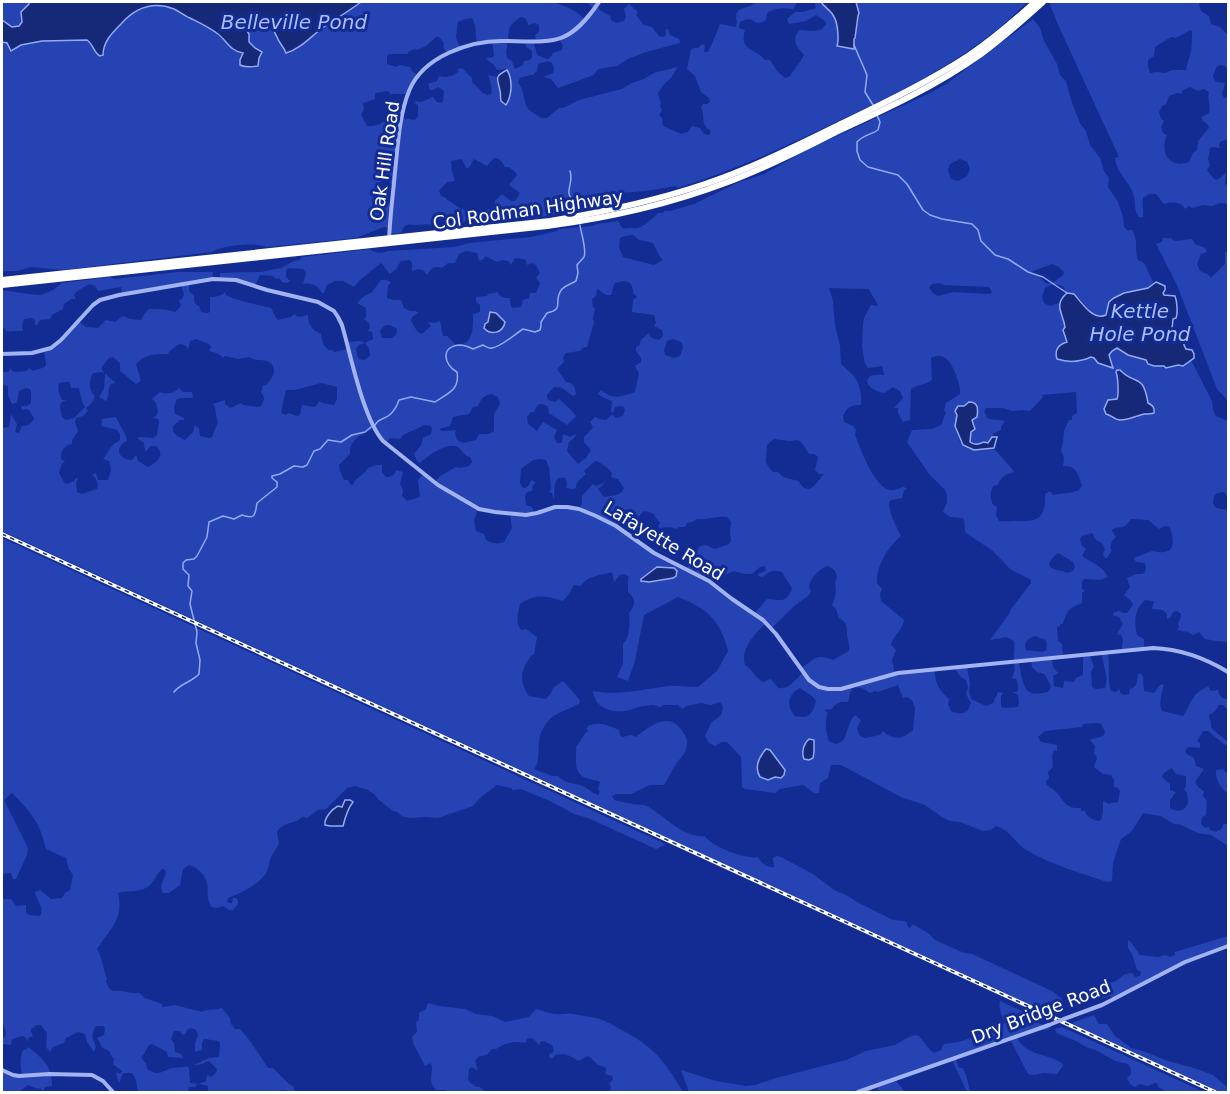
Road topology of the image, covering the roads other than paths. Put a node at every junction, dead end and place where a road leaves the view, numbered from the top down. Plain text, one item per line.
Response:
1 (599, 2) edge
2 (1035, 2) edge
3 (1043, 2) edge
4 (875, 111) junction
5 (389, 241) junction
6 (2, 280) edge
7 (2, 285) edge
8 (2, 354) edge
9 (1228, 672) edge
10 (1228, 946) edge
11 (2, 1070) edge
12 (113, 1092) edge
13 (858, 1092) edge

1 - 5 street, Oak Hill Road
2 - 4 highway, Col Rodman Highway
3 - 4 highway, Col Rodman Highway
4 - 5 highway, Col Rodman Highway
5 - 6 highway, Col Rodman Highway
5 - 7 highway, Col Rodman Highway
8 - 9 street, Lafayette Road
10 - 13 street, Dry Bridge Road, bridge
11 - 12 street

